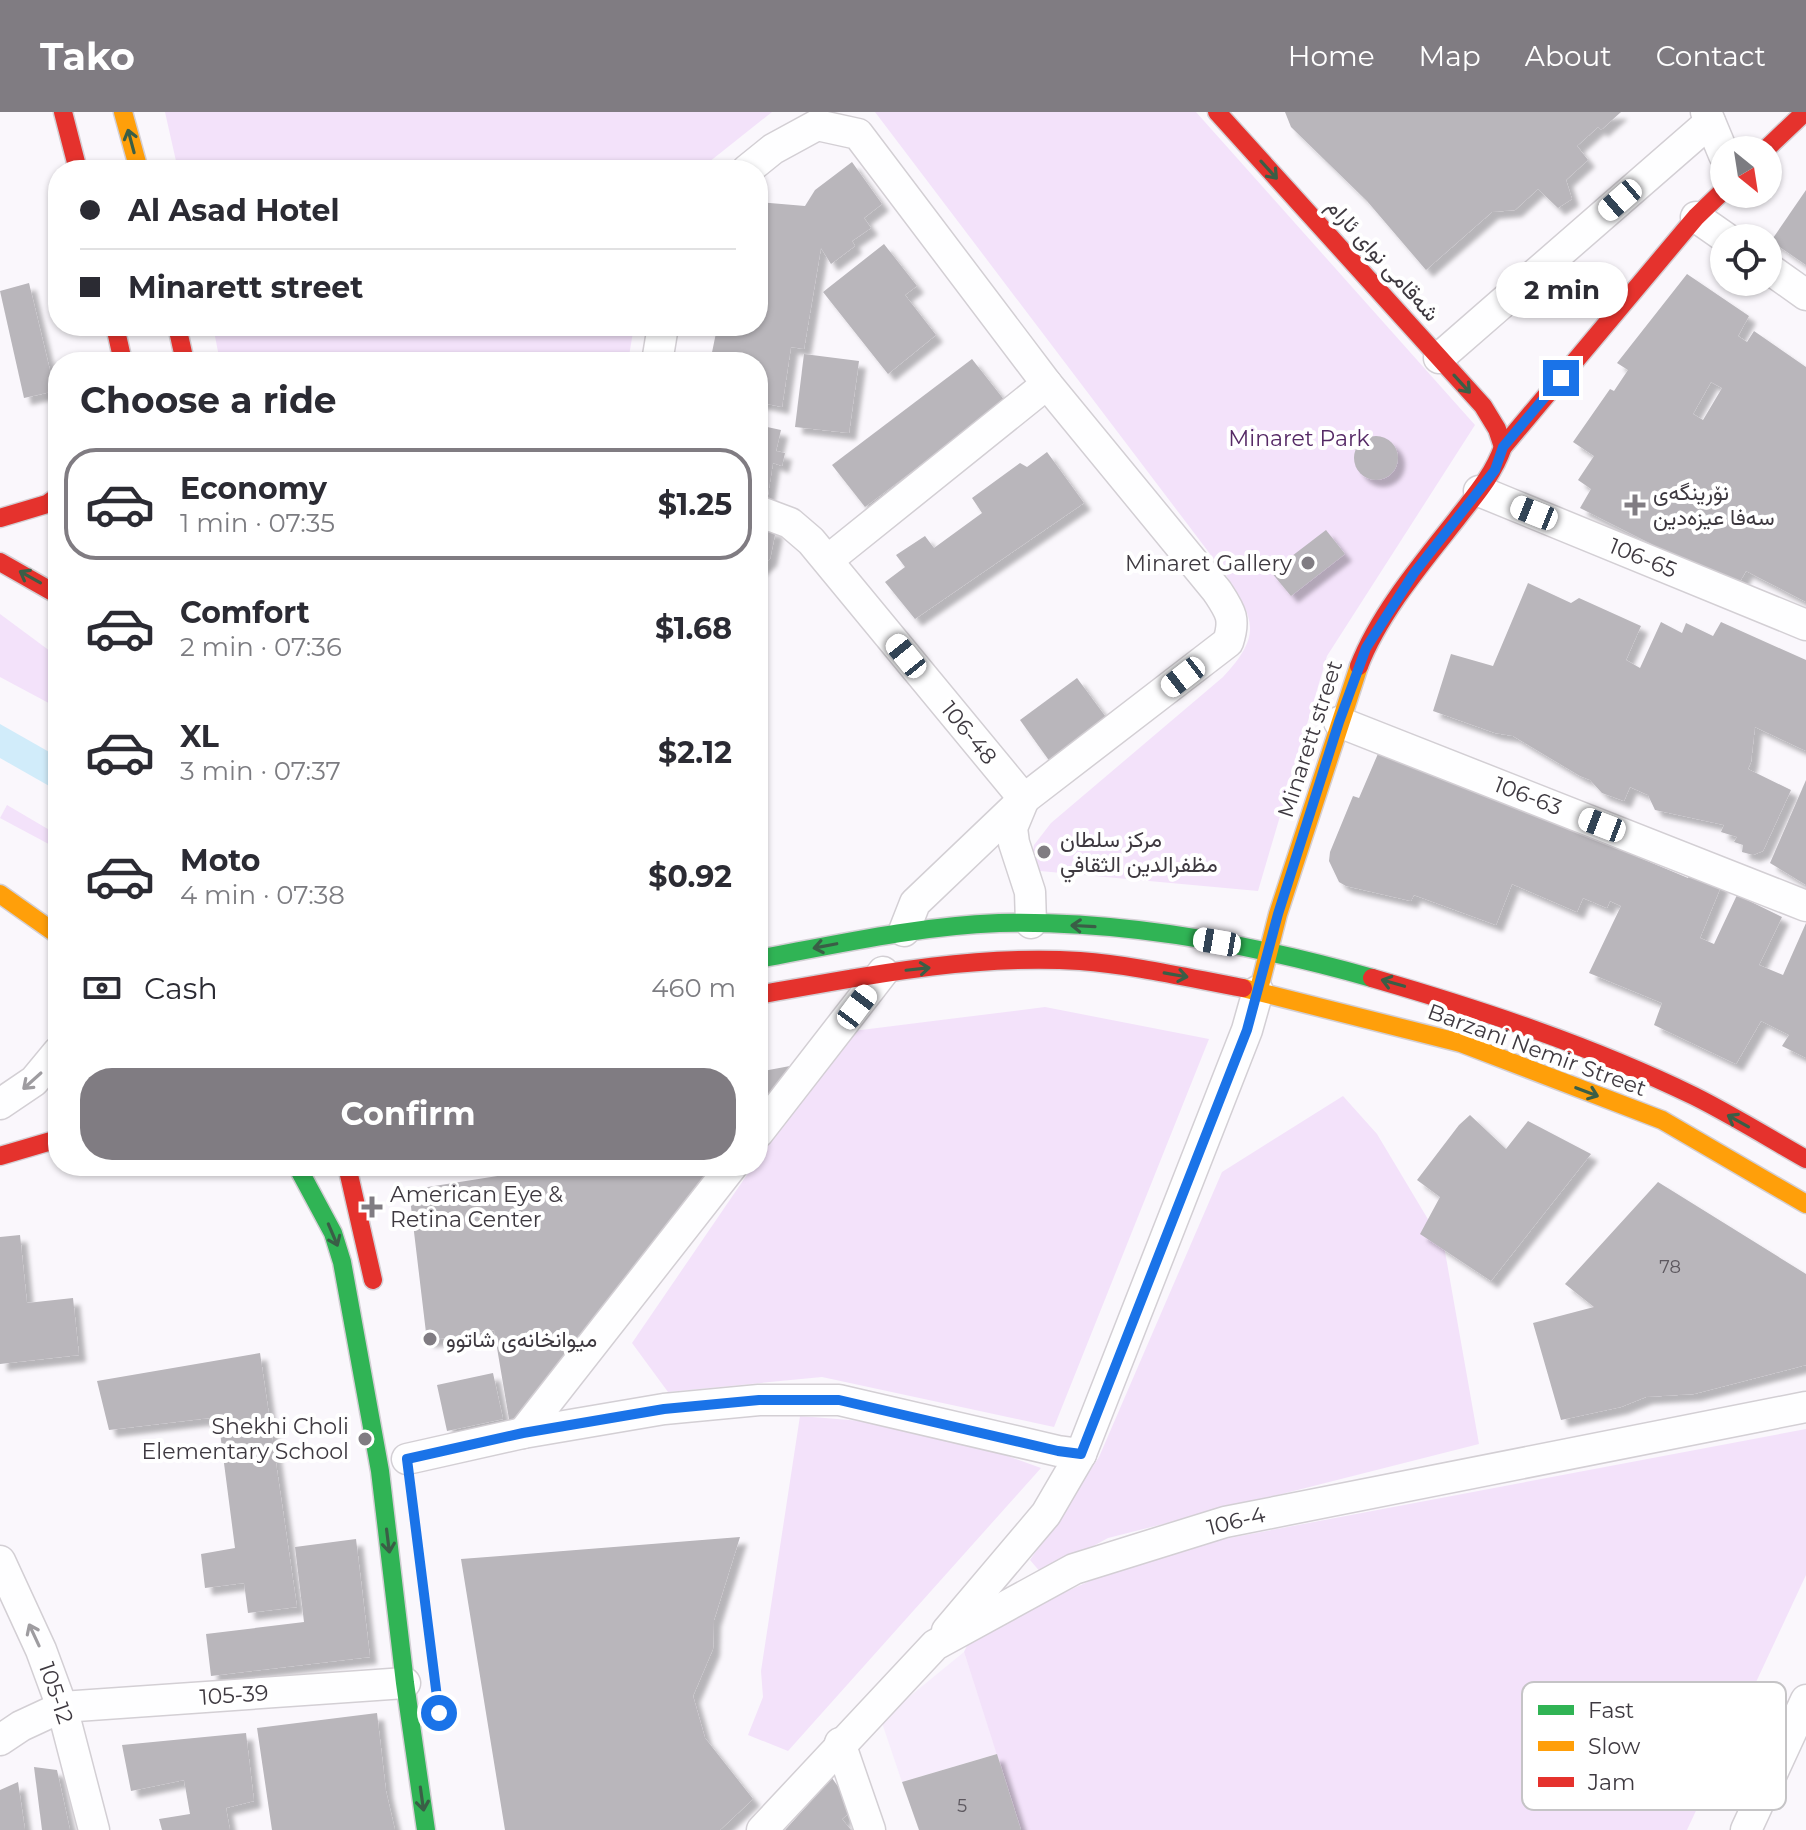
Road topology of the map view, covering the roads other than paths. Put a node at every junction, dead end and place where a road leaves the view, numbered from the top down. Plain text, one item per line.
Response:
1 (63, 112) edge
2 (123, 112) edge
3 (1217, 112) edge
4 (1805, 112) edge
5 (1708, 117) edge
6 (1716, 136) edge
7 (1780, 136) edge
8 (75, 160) edge
9 (136, 160) edge
10 (759, 160) edge
11 (1710, 204) edge
12 (1696, 217) junction
13 (1710, 227) edge
14 (1782, 278) edge
15 (1806, 295) edge
16 (1439, 358) junction
17 (1047, 384) junction
18 (1503, 447) junction
19 (1479, 491) junction
20 (48, 503) edge
21 (768, 515) edge
22 (0, 518) edge
23 (828, 560) junction
24 (0, 562) edge
25 (48, 589) edge
26 (1806, 625) edge
27 (1339, 722) junction
28 (1024, 799) junction
29 (10, 901) edge
30 (1806, 906) edge
31 (48, 915) edge
32 (1031, 923) junction
33 (48, 928) edge
34 (904, 931) junction
35 (48, 943) edge
36 (1269, 951) junction
37 (768, 957) edge
38 (883, 972) junction
39 (1258, 991) junction
40 (768, 993) edge
41 (48, 1064) edge
42 (0, 1104) edge
43 (768, 1120) edge
44 (48, 1142) edge
45 (0, 1156) edge
46 (1806, 1159) edge
47 (303, 1176) edge
48 (350, 1176) edge
49 (724, 1176) edge
50 (1806, 1204) edge
51 (378, 1304) dead end
52 (1806, 1407) edge
53 (523, 1433) junction
54 (1081, 1454) junction
55 (406, 1459) dead end
56 (0, 1561) edge
57 (935, 1645) junction
58 (405, 1683) junction
59 (1806, 1700) edge
60 (62, 1707) junction
61 (0, 1740) edge
62 (840, 1743) junction
63 (1786, 1743) edge
64 (1755, 1810) edge
65 (94, 1830) edge
66 (426, 1830) edge
67 (762, 1830) edge
68 (870, 1830) edge
69 (1746, 1830) edge

1 - 8 main road
9 -> 2 main road
3 -> 16 main road, شەقامی نوای ئارام
4 - 7 main road
5 - 6 street
5 - 16 street
10 - 17 street
11 - 12 main road, Minarett street
12 - 13 street
12 - 18 main road, Minarett street
14 - 15 street
16 -> 18 main road, شەقامی نوای ئارام
17 - 23 street
17 - 28 street
18 - 19 main road, Minarett street
19 - 26 street, 106-65
19 - 27 main road, Minarett street
20 - 22 main road
21 - 23 street, 106-48
23 - 28 street, 106-48
25 -> 24 main road
27 - 30 street, 106-63
27 - 36 main road, Minarett street
28 - 32 street
28 - 34 street
29 - 31 main road
29 - 33 main road
29 - 35 street
32 - 34 main road, Barzani Nemir Street
36 -> 32 main road, Barzani Nemir Street
34 -> 37 main road, Barzani Nemir Street
36 - 39 main road, Minarett street
46 -> 36 main road, Barzani Nemir Street
38 -> 39 main road, Barzani Nemir Street
38 - 40 main road, Barzani Nemir Street
38 - 43 street
39 -> 50 main road, Barzani Nemir Street
39 - 54 street
41 -> 42 street
44 - 45 main road
47 -> 58 main road
48 - 51 main road
49 - 53 street
52 - 57 street, 106-4
53 - 54 street
53 - 55 street
54 - 57 street
60 -> 56 street, 105-12
57 - 62 street, 106-4
58 - 60 street, 105-39
58 -> 66 main road
59 - 63 street
60 - 61 street
60 - 65 street, 105-12
62 - 67 street, 106-4
62 - 68 street
64 - 69 street

